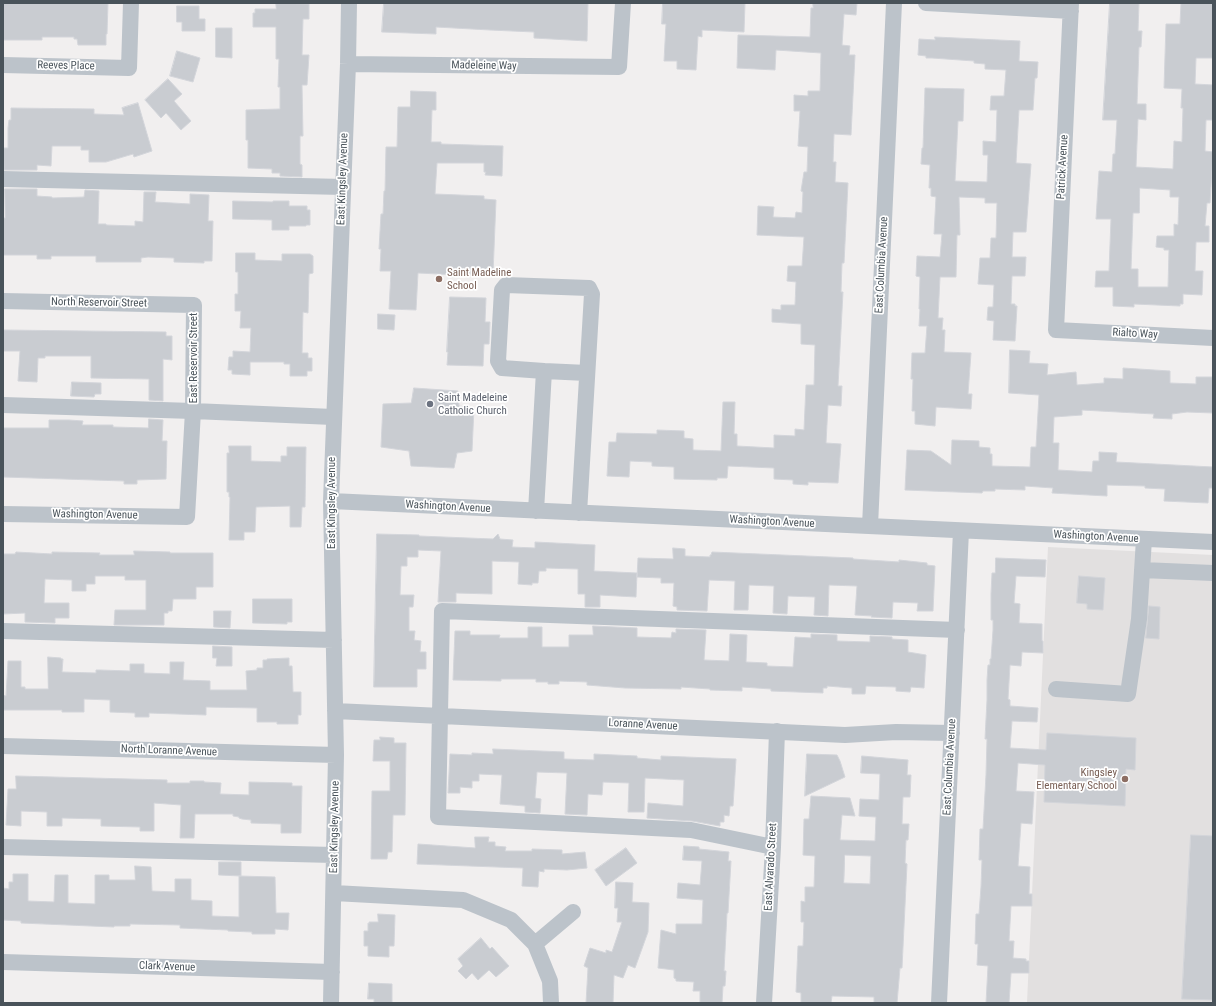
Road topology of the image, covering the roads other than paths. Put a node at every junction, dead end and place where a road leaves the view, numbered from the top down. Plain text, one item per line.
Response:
1 (131, 3) edge
2 (349, 3) edge
3 (623, 3) edge
4 (894, 3) edge
5 (926, 3) edge
6 (1071, 7) edge
7 (348, 64) junction
8 (3, 65) edge
9 (3, 179) edge
10 (342, 187) junction
11 (3, 301) edge
12 (194, 305) joint
13 (1056, 330) joint
14 (1213, 338) edge
15 (544, 371) junction
16 (588, 373) junction
17 (3, 406) edge
18 (193, 410) junction
19 (334, 417) junction
20 (331, 501) junction
21 (536, 511) junction
22 (579, 513) junction
23 (3, 514) edge
24 (187, 517) joint
25 (870, 526) junction
26 (961, 531) junction
27 (1144, 539) junction
28 (1213, 542) edge
29 (1142, 570) junction
30 (1213, 574) edge
31 (957, 630) junction
32 (3, 631) edge
33 (334, 640) junction
34 (1056, 689) dead end
35 (335, 712) junction
36 (441, 716) junction
37 (777, 731) junction
38 (952, 733) junction
39 (3, 746) edge
40 (336, 755) junction
41 (3, 847) edge
42 (773, 847) junction
43 (334, 856) junction
44 (334, 893) junction
45 (573, 912) dead end
46 (535, 944) junction
47 (3, 962) edge
48 (332, 972) junction
49 (331, 1003) edge
50 (551, 1003) edge
51 (764, 1003) edge
52 (939, 1003) edge

1 - 8 street, Reeves Place
2 - 7 street, East Kingsley Avenue
3 - 7 street, Madeleine Way
4 - 25 street, East Columbia Avenue
5 - 6 street
6 - 13 street, Patrick Avenue
7 - 10 street, East Kingsley Avenue
9 - 10 street
10 - 19 street, East Kingsley Avenue
11 - 12 street, North Reservoir Street
12 - 18 street, East Reservoir Street
13 - 14 street, Rialto Way
15 - 16 street
15 - 16 street
15 - 21 street
16 - 22 street
17 - 18 street
18 - 19 street
18 - 24 street, East Reservoir Street
19 - 20 street, East Kingsley Avenue
20 - 21 street, Washington Avenue
20 - 33 street, East Kingsley Avenue
21 - 22 street, Washington Avenue
22 - 25 street, Washington Avenue
23 - 24 street, Washington Avenue
25 - 26 street, Washington Avenue
26 - 27 street, Washington Avenue
26 - 31 street, East Columbia Avenue
27 - 28 street, Washington Avenue
27 - 29 street
29 - 30 street
29 - 34 street
31 - 36 street
31 - 38 street, East Columbia Avenue
32 - 33 street
33 - 35 street, East Kingsley Avenue
35 - 36 street, Loranne Avenue
35 - 40 street, East Kingsley Avenue
36 - 37 street, Loranne Avenue
36 - 42 street
37 - 38 street, Loranne Avenue
37 - 42 street, East Alvarado Street
38 - 52 street, East Columbia Avenue
39 - 40 street, North Loranne Avenue
40 - 43 street, East Kingsley Avenue
41 - 43 street
42 - 51 street, East Alvarado Street
43 - 44 street, East Kingsley Avenue
44 - 46 street
44 - 48 street, East Kingsley Avenue
45 - 46 street
46 - 50 street
47 - 48 street, Clark Avenue
48 - 49 street, East Kingsley Avenue

